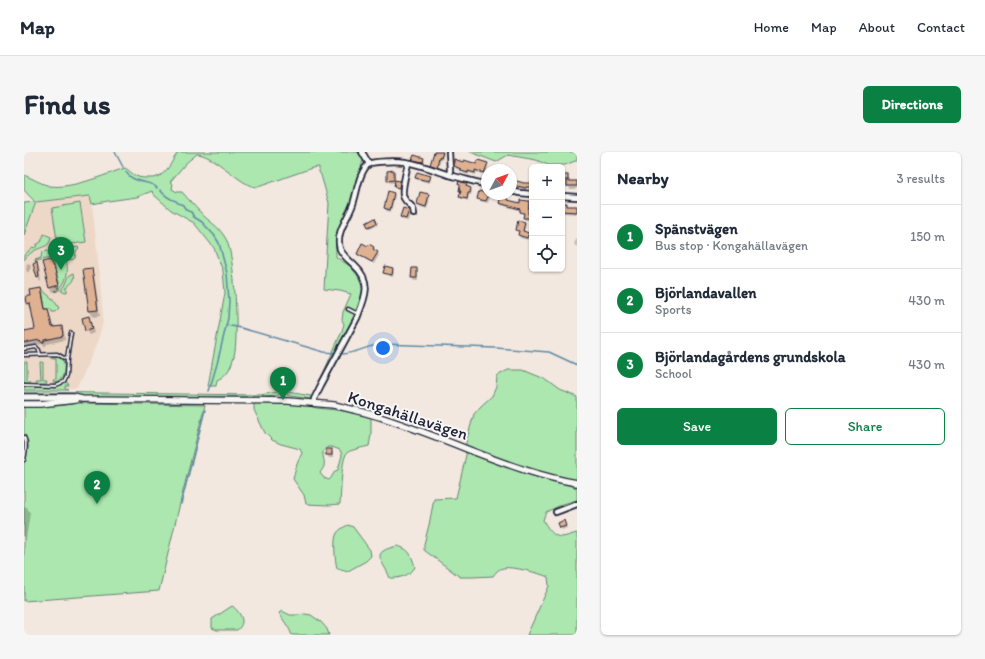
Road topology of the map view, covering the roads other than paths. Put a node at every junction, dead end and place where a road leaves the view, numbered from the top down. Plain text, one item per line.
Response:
1 (362, 152) edge
2 (449, 152) edge
3 (408, 163) junction
4 (369, 164) junction
5 (449, 175) junction
6 (481, 183) edge
7 (517, 192) edge
8 (529, 194) edge
9 (565, 196) edge
10 (577, 197) edge
11 (414, 214) dead end
12 (348, 310) dead end
13 (358, 314) junction
14 (71, 333) dead end
15 (24, 349) edge
16 (40, 354) junction
17 (24, 355) edge
18 (67, 358) junction
19 (24, 384) edge
20 (24, 397) edge
21 (82, 399) junction
22 (314, 402) junction
23 (24, 404) edge
24 (24, 438) edge
25 (24, 460) edge
26 (577, 483) edge
27 (577, 504) edge
28 (556, 512) dead end

1 - 4 street
2 - 5 street
3 - 4 street
3 - 5 street
3 - 11 street
4 - 13 street
5 - 6 street
7 - 8 street
9 - 10 street
12 - 13 lane
13 - 22 street
14 - 18 lane
15 - 16 lane
16 - 17 lane
16 - 18 lane
18 - 19 lane
20 - 21 street, Kongahällavägen
21 - 22 street, Kongahällavägen
21 - 23 street, Kongahällavägen
22 - 26 street, Kongahällavägen
24 - 25 lane
27 - 28 street

